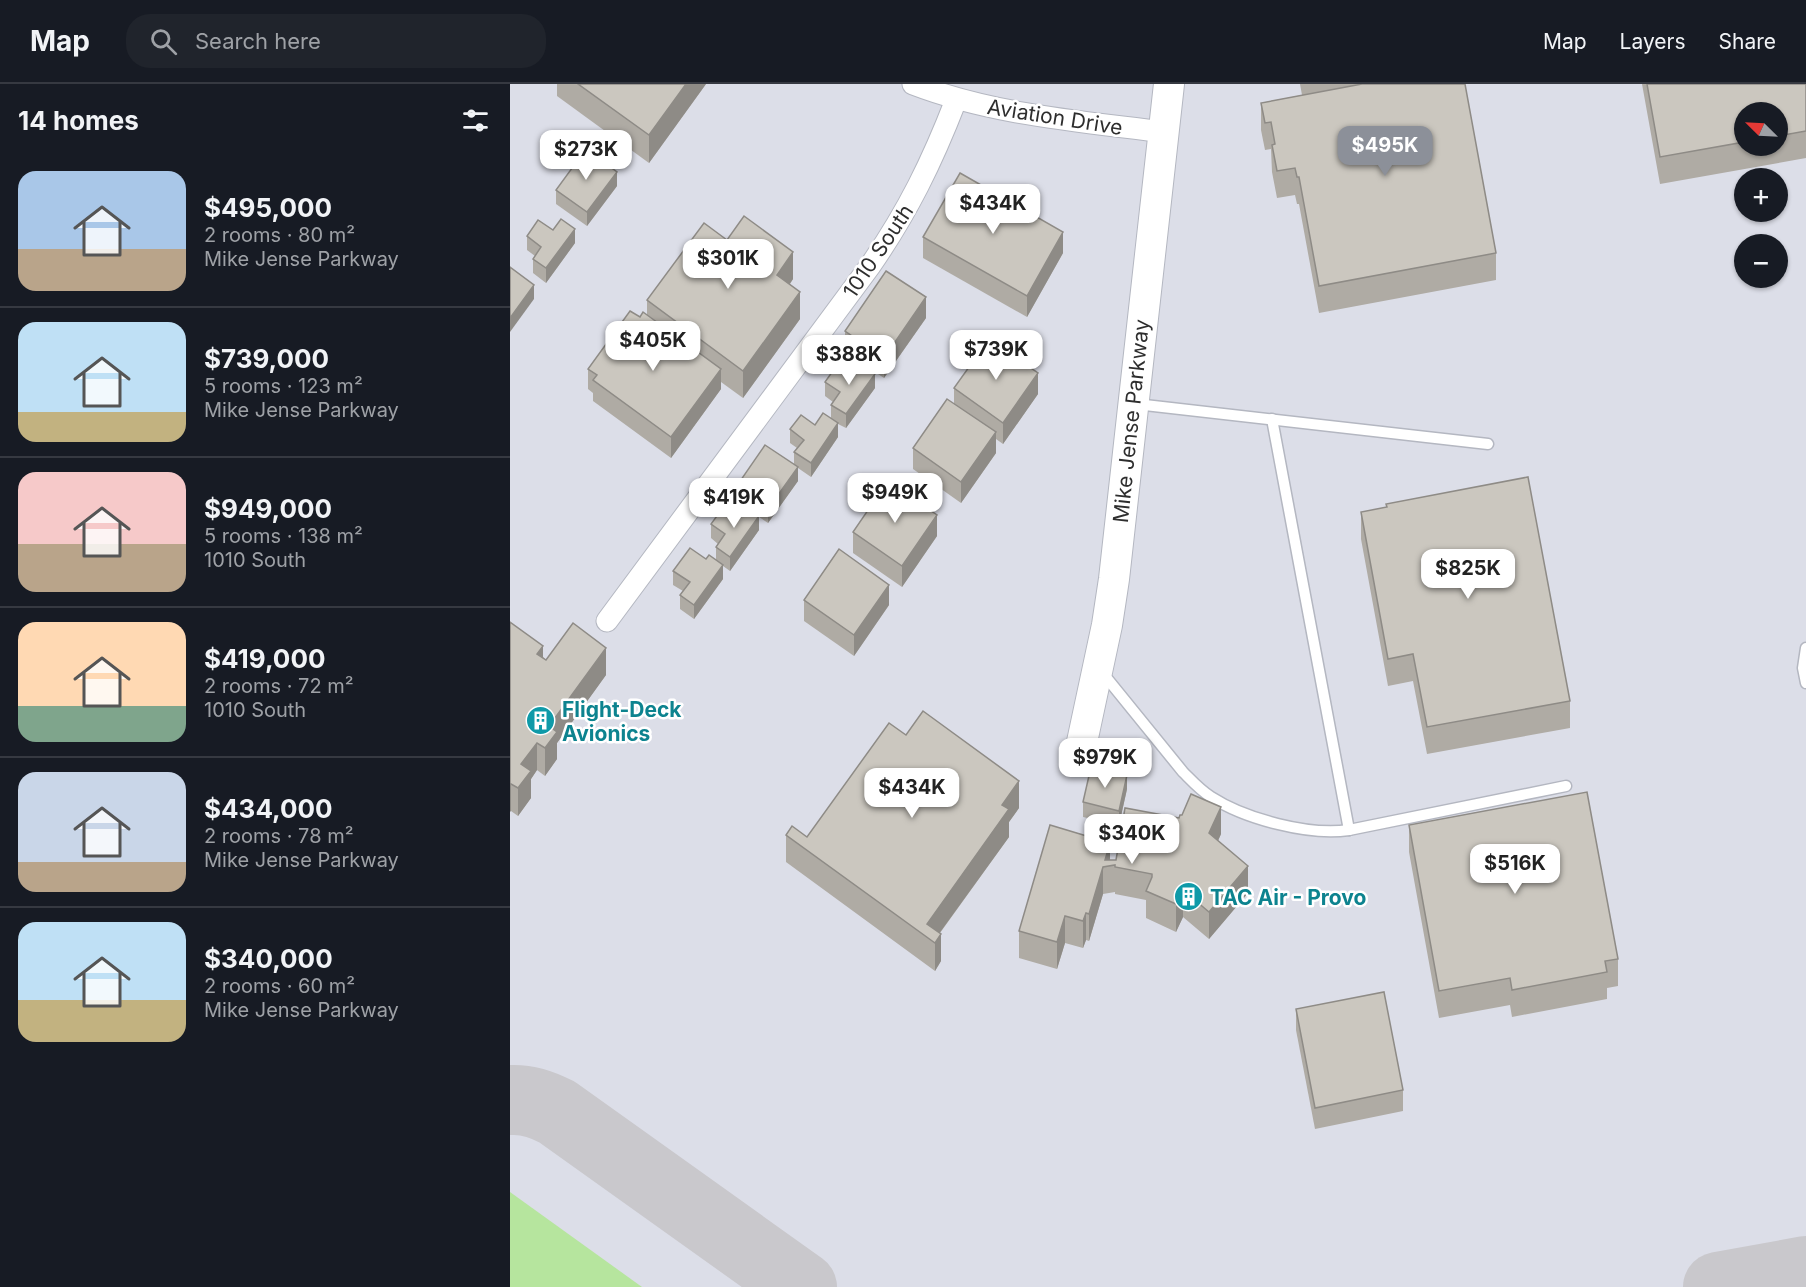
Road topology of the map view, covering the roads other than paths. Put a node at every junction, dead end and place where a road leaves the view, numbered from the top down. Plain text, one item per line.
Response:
1 (913, 84) edge
2 (1169, 84) edge
3 (959, 92) edge
4 (1164, 132) junction
5 (1133, 404) junction
6 (1272, 419) junction
7 (1488, 444) dead end
8 (607, 621) dead end
9 (1806, 648) edge
10 (1099, 668) junction
11 (1806, 683) edge
12 (1079, 756) dead end
13 (1566, 786) dead end
14 (1349, 830) junction

1 - 3 street, Aviation Drive
2 - 4 street, Mike Jense Parkway
3 - 4 street, Aviation Drive
3 - 8 street, 1010 South
4 - 5 street, Mike Jense Parkway
5 - 6 lane
5 - 10 street, Mike Jense Parkway
6 - 7 lane
6 - 14 lane
9 - 11 lane
10 - 12 street, Mike Jense Parkway
10 - 14 lane
13 - 14 lane

